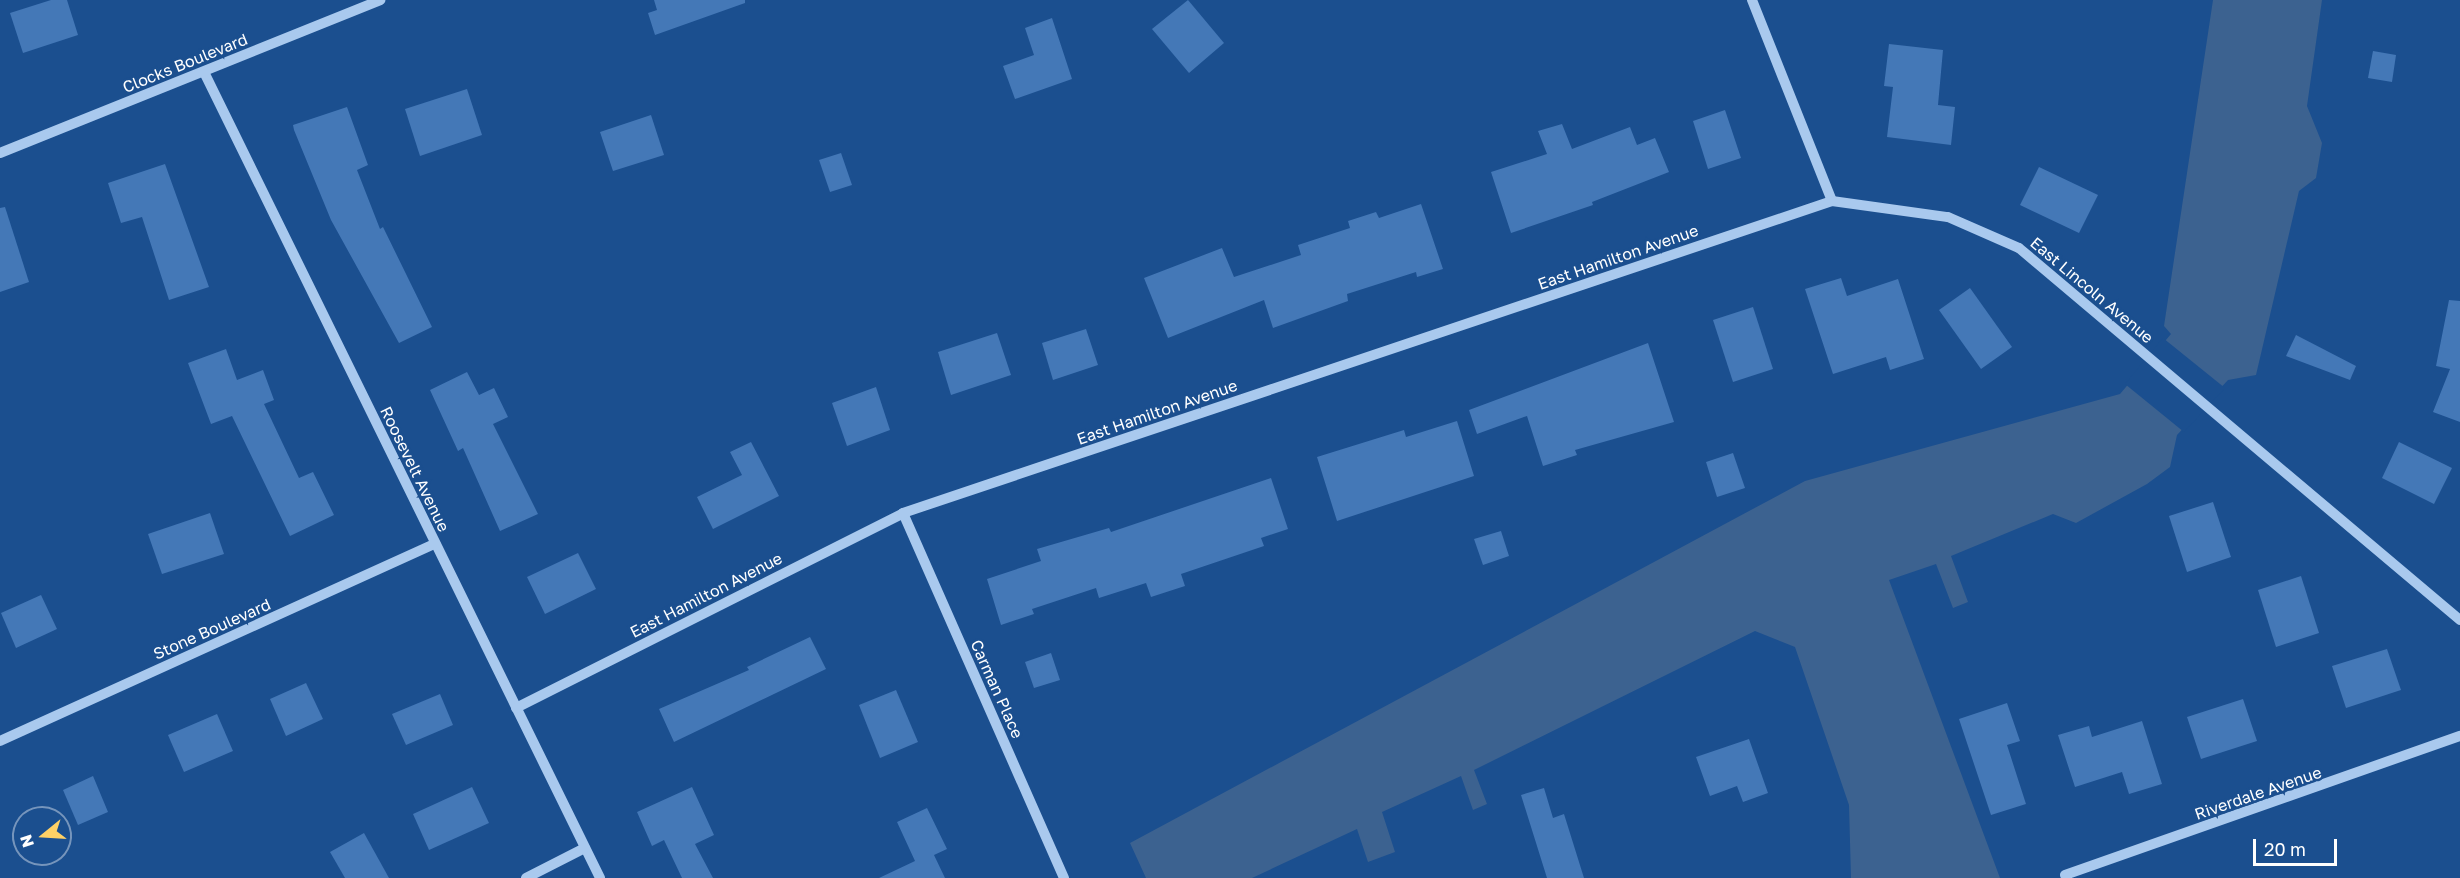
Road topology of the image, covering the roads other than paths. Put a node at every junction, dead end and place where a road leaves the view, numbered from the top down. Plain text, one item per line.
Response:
1 (380, 0) edge
2 (1752, 0) edge
3 (204, 72) junction
4 (0, 153) edge
5 (1832, 201) junction
6 (903, 513) junction
7 (435, 544) junction
8 (2460, 620) edge
9 (516, 708) junction
10 (2460, 736) edge
11 (0, 741) edge
12 (585, 849) junction
13 (2065, 875) dead end
14 (526, 878) edge
15 (600, 878) edge
16 (1064, 878) edge

1 - 3 street, Clocks Boulevard
2 - 5 street
3 - 4 street, Clocks Boulevard
3 - 7 street, Roosevelt Avenue
5 - 6 street, East Hamilton Avenue
5 - 8 street, East Lincoln Avenue
6 - 9 street, East Hamilton Avenue
6 - 16 street, Carman Place
7 - 9 street, Roosevelt Avenue
7 - 11 street, Stone Boulevard
9 - 12 street, Roosevelt Avenue
10 - 13 street, Riverdale Avenue
12 - 14 street
12 - 15 street, Roosevelt Avenue

